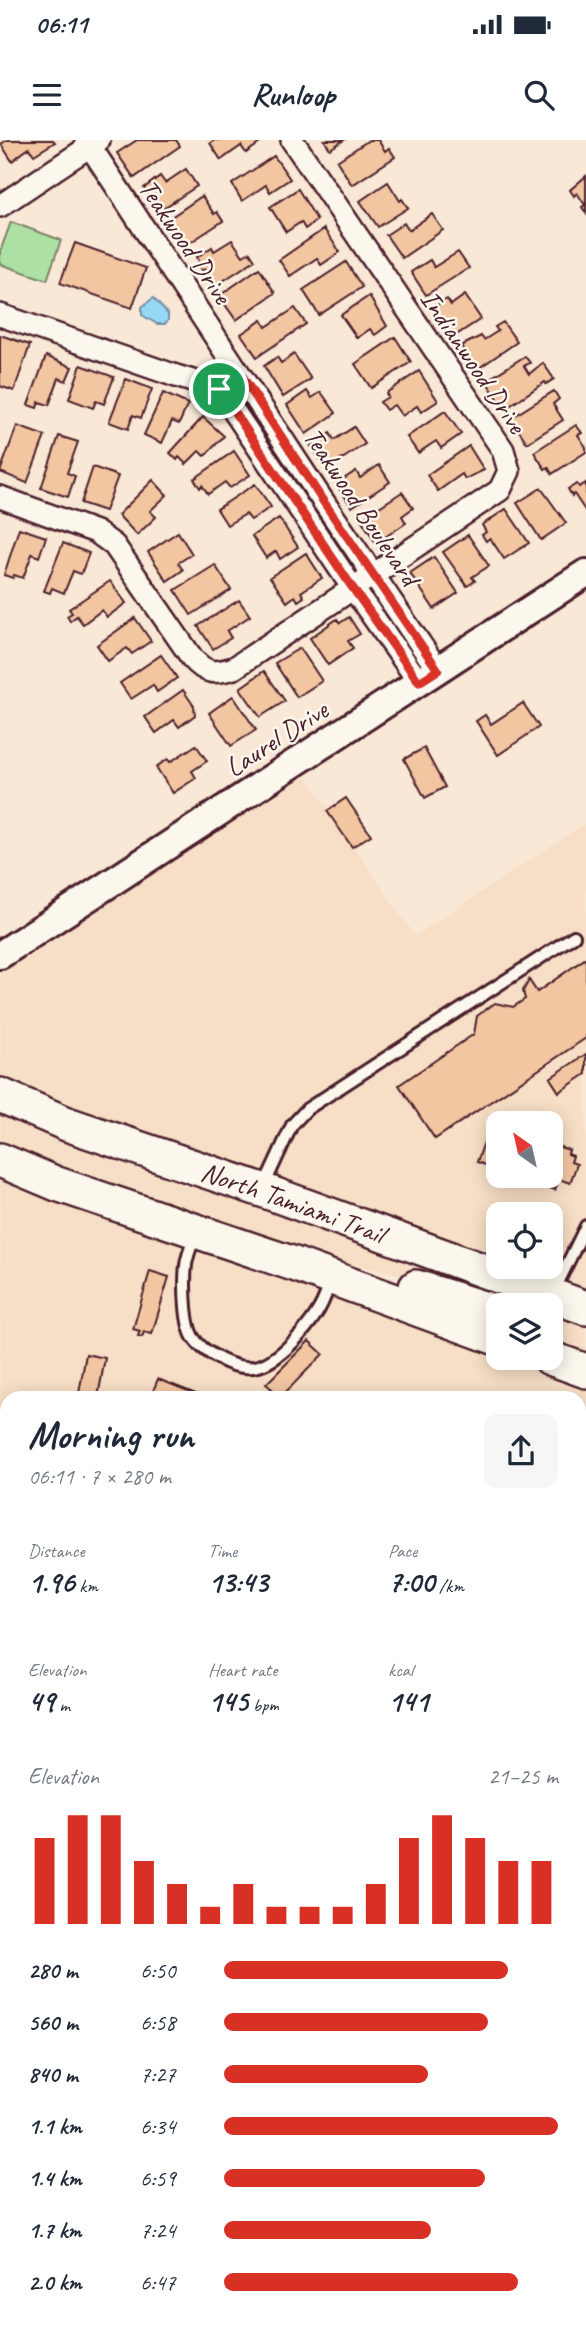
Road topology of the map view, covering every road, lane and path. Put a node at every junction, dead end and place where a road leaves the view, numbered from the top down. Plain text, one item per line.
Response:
1 (292, 140) edge
2 (91, 142) edge
3 (0, 206) edge
4 (0, 315) edge
5 (240, 373) junction
6 (219, 389) junction
7 (0, 497) edge
8 (586, 573) edge
9 (374, 574) junction
10 (352, 587) junction
11 (428, 676) junction
12 (574, 936) dead end
13 (0, 955) edge
14 (0, 1095) edge
15 (0, 1160) edge
16 (261, 1190) junction
17 (586, 1226) edge
18 (197, 1231) junction
19 (332, 1275) junction
20 (530, 1293) edge
21 (552, 1293) edge
22 (563, 1303) edge
23 (586, 1308) edge
24 (486, 1309) edge
25 (486, 1334) edge
26 (563, 1363) edge
27 (586, 1371) edge

1 - 9 street, Indianwood Drive
2 - 3 street
2 - 5 street, Teakwood Drive
4 - 6 street
5 - 6 street
5 - 9 street, Teakwood Boulevard
6 - 10 street, Teakwood Boulevard
7 - 10 street, Indianwood Drive
8 - 11 street, Laurel Drive
9 - 10 street, Indianwood Drive
9 - 11 street, Teakwood Boulevard
10 - 11 street, Teakwood Boulevard
11 - 13 street, Laurel Drive
12 - 16 lane
14 - 16 main road, North Tamiami Trail
15 - 18 main road, North Tamiami Trail
16 - 20 main road, North Tamiami Trail
17 - 21 lane
18 - 19 main road, North Tamiami Trail
18 - 19 lane
19 - 24 main road
19 - 25 main road, North Tamiami Trail
22 - 23 main road, North Tamiami Trail
26 - 27 main road

